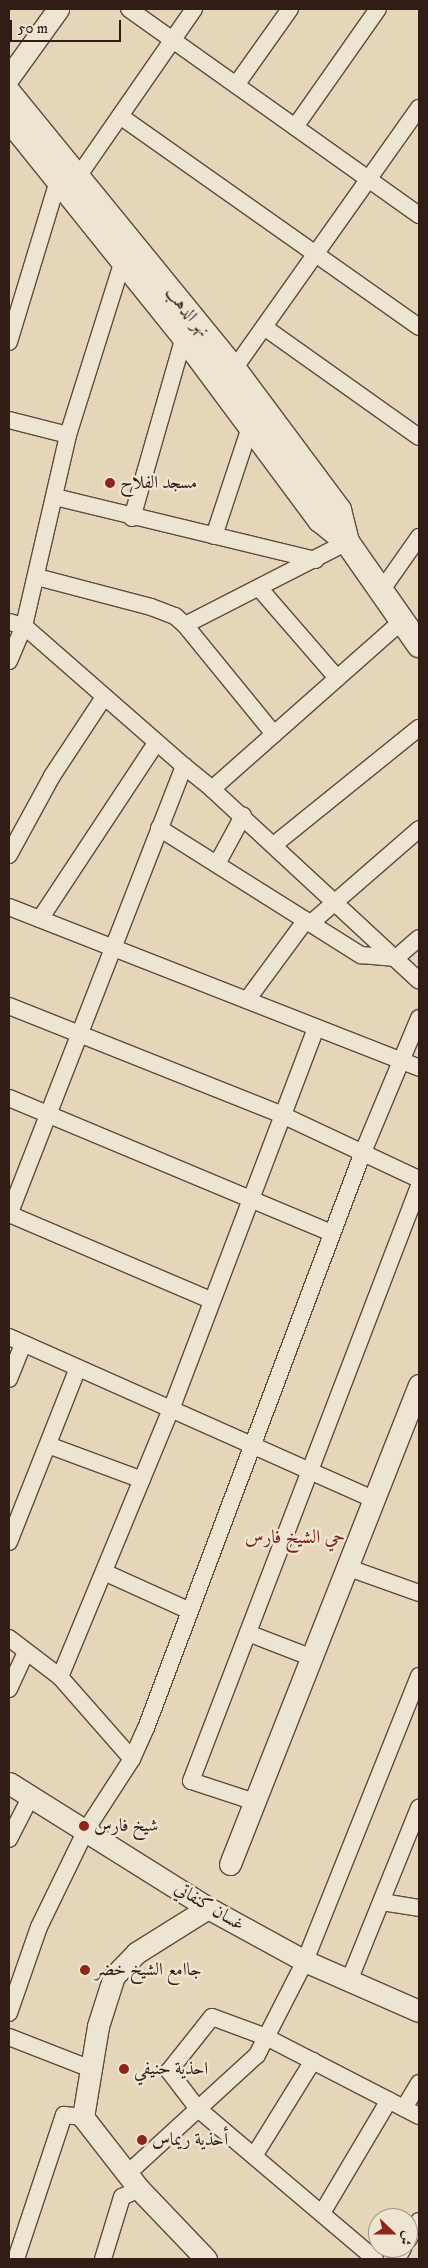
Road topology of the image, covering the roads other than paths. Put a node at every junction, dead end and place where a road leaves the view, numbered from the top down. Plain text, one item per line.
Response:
1 (58, 9) edge
2 (129, 9) edge
3 (194, 9) edge
4 (290, 9) edge
5 (378, 9) edge
6 (173, 40) junction
7 (9, 77) edge
8 (236, 85) junction
9 (9, 93) edge
10 (419, 108) edge
11 (120, 116) junction
12 (9, 119) edge
13 (295, 127) junction
14 (369, 179) junction
15 (67, 180) junction
16 (419, 215) edge
17 (316, 254) junction
18 (123, 261) junction
19 (264, 327) junction
20 (419, 327) edge
21 (184, 337) junction
22 (9, 342) edge
23 (234, 369) junction
24 (9, 420) edge
25 (251, 424) junction
26 (68, 435) junction
27 (419, 438) edge
28 (55, 497) junction
29 (132, 518) junction
30 (214, 536) junction
31 (419, 537) edge
32 (346, 542) junction
33 (315, 560) junction
34 (37, 577) junction
35 (260, 589) junction
36 (381, 591) junction
37 (402, 622) junction
38 (16, 624) edge
39 (185, 625) junction
40 (419, 645) edge
41 (9, 661) edge
42 (337, 678) junction
43 (104, 697) junction
44 (419, 728) edge
45 (274, 734) junction
46 (156, 743) junction
47 (184, 766) junction
48 (212, 788) junction
49 (243, 816) junction
50 (159, 828) junction
51 (419, 829) edge
52 (275, 844) junction
53 (9, 855) edge
54 (217, 864) junction
55 (335, 901) junction
56 (9, 907) edge
57 (40, 919) junction
58 (309, 922) junction
59 (419, 938) edge
60 (114, 949) junction
61 (396, 958) junction
62 (419, 981) edge
63 (247, 1000) junction
64 (9, 1006) edge
65 (419, 1018) edge
66 (316, 1027) junction
67 (80, 1034) junction
68 (399, 1059) junction
69 (419, 1068) edge
70 (9, 1098) edge
71 (280, 1114) junction
72 (48, 1116) junction
73 (363, 1152) junction
74 (419, 1179) edge
75 (419, 1186) edge
76 (250, 1202) junction
77 (9, 1214) edge
78 (332, 1233) junction
79 (211, 1300) junction
80 (16, 1341) edge
81 (78, 1368) junction
82 (9, 1379) edge
83 (419, 1385) edge
84 (172, 1407) junction
85 (48, 1445) junction
86 (252, 1445) junction
87 (310, 1471) junction
88 (142, 1480) junction
89 (373, 1499) junction
90 (9, 1542) edge
91 (346, 1567) junction
92 (104, 1572) junction
93 (419, 1593) edge
94 (190, 1611) junction
95 (248, 1633) junction
96 (9, 1638) edge
97 (26, 1652) junction
98 (310, 1657) junction
99 (419, 1676) edge
100 (60, 1677) junction
101 (9, 1689) edge
102 (132, 1759) junction
103 (9, 1783) edge
104 (31, 1796) junction
105 (252, 1802) junction
106 (419, 1808) edge
107 (86, 1830) junction
108 (9, 1839) edge
109 (230, 1864) dead end
110 (382, 1902) junction
111 (208, 1908) junction
112 (419, 1908) edge
113 (305, 1961) junction
114 (349, 1981) junction
115 (419, 2012) edge
116 (9, 2013) edge
117 (9, 2036) edge
118 (266, 2037) junction
119 (313, 2061) junction
120 (91, 2069) junction
121 (419, 2083) edge
122 (396, 2104) junction
123 (198, 2109) junction
124 (419, 2116) edge
125 (83, 2117) junction
126 (254, 2156) junction
127 (133, 2182) junction
128 (322, 2213) junction
129 (201, 2257) edge
130 (16, 2259) edge
131 (103, 2259) edge
132 (375, 2259) edge

1 - 7 street
2 - 6 street
3 - 6 street
4 - 8 street
5 - 13 street
6 - 8 street
6 - 11 street
8 - 13 street
9 - 15 main road, نهر الدهب
10 - 14 street
11 - 15 street
11 - 17 street
12 - 15 main road, نهر الدهب
13 - 14 street
14 - 16 street
14 - 17 street
15 - 18 main road, نهر الدهب
15 - 22 street
15 - 23 main road, نهر الدهب
17 - 19 street
17 - 20 street
18 - 21 main road, نهر الدهب
18 - 26 street
19 - 23 street
19 - 27 street
21 - 25 main road, نهر الدهب
21 - 29 street
23 - 32 main road, نهر الدهب
24 - 26 street
25 - 30 street
25 - 32 main road, نهر الدهب
26 - 28 street
28 - 29 street
28 - 34 street
29 - 30 street
30 - 33 street
31 - 36 street
32 - 33 street
32 - 36 main road, نهر الدهب
33 - 35 street
34 - 38 street
34 - 39 street
35 - 39 street
35 - 42 street
36 - 37 main road, نهر الدهب
37 - 40 main road, نهر الدهب
37 - 42 street
38 - 41 street
38 - 43 street
39 - 45 street
42 - 45 street
43 - 46 street
43 - 53 street
44 - 52 street
45 - 48 street
46 - 47 street
46 - 57 street
47 - 48 street
47 - 50 street
48 - 49 street
49 - 52 street
49 - 54 street
50 - 54 street
50 - 60 street
51 - 55 street
52 - 55 street
54 - 58 street
55 - 58 street
55 - 61 street
56 - 57 street
57 - 60 street
58 - 61 street
58 - 63 street
59 - 61 street
60 - 63 street
60 - 67 street
61 - 62 street
63 - 66 street
64 - 67 street
65 - 68 street
66 - 68 street
66 - 71 street
67 - 71 street
67 - 72 street
68 - 69 street
68 - 73 street
70 - 72 street
71 - 73 street
71 - 76 street
72 - 76 street
72 - 77 street
73 - 74 street
73 - 78 street
75 - 87 street
76 - 78 street
76 - 79 street
77 - 79 street
78 - 86 street
79 - 84 street
80 - 81 street
80 - 82 street
81 - 84 street
81 - 85 street
83 - 89 street
84 - 86 street
84 - 88 street
85 - 88 street
85 - 90 street
86 - 87 street
86 - 94 street
87 - 89 street
87 - 95 street
88 - 92 street
89 - 91 street
91 - 93 street
91 - 98 street
92 - 94 street
92 - 100 street
94 - 102 street
95 - 98 street
95 - 105 street
96 - 97 street
97 - 100 street
97 - 101 street
98 - 105 street
99 - 113 street
100 - 102 street
102 - 107 street
103 - 104 street, غسان كنفاتي
104 - 107 street, غسان كنفاتي
104 - 108 street
105 - 109 street
106 - 110 street
107 - 111 street, غسان كنفاتي
107 - 116 street
110 - 112 street
110 - 114 street
111 - 113 street, غسان كنفاتي
111 - 120 street
113 - 114 street, غسان كنفاتي
113 - 118 street
114 - 115 street, غسان كنفاتي
117 - 120 street
118 - 119 street
118 - 123 street
118 - 123 street
119 - 122 street
119 - 126 street
120 - 125 street
121 - 122 street
122 - 124 street
122 - 128 street
123 - 126 street
123 - 127 street
125 - 127 street
125 - 130 street
126 - 128 street
127 - 129 street
127 - 131 street
128 - 132 street

